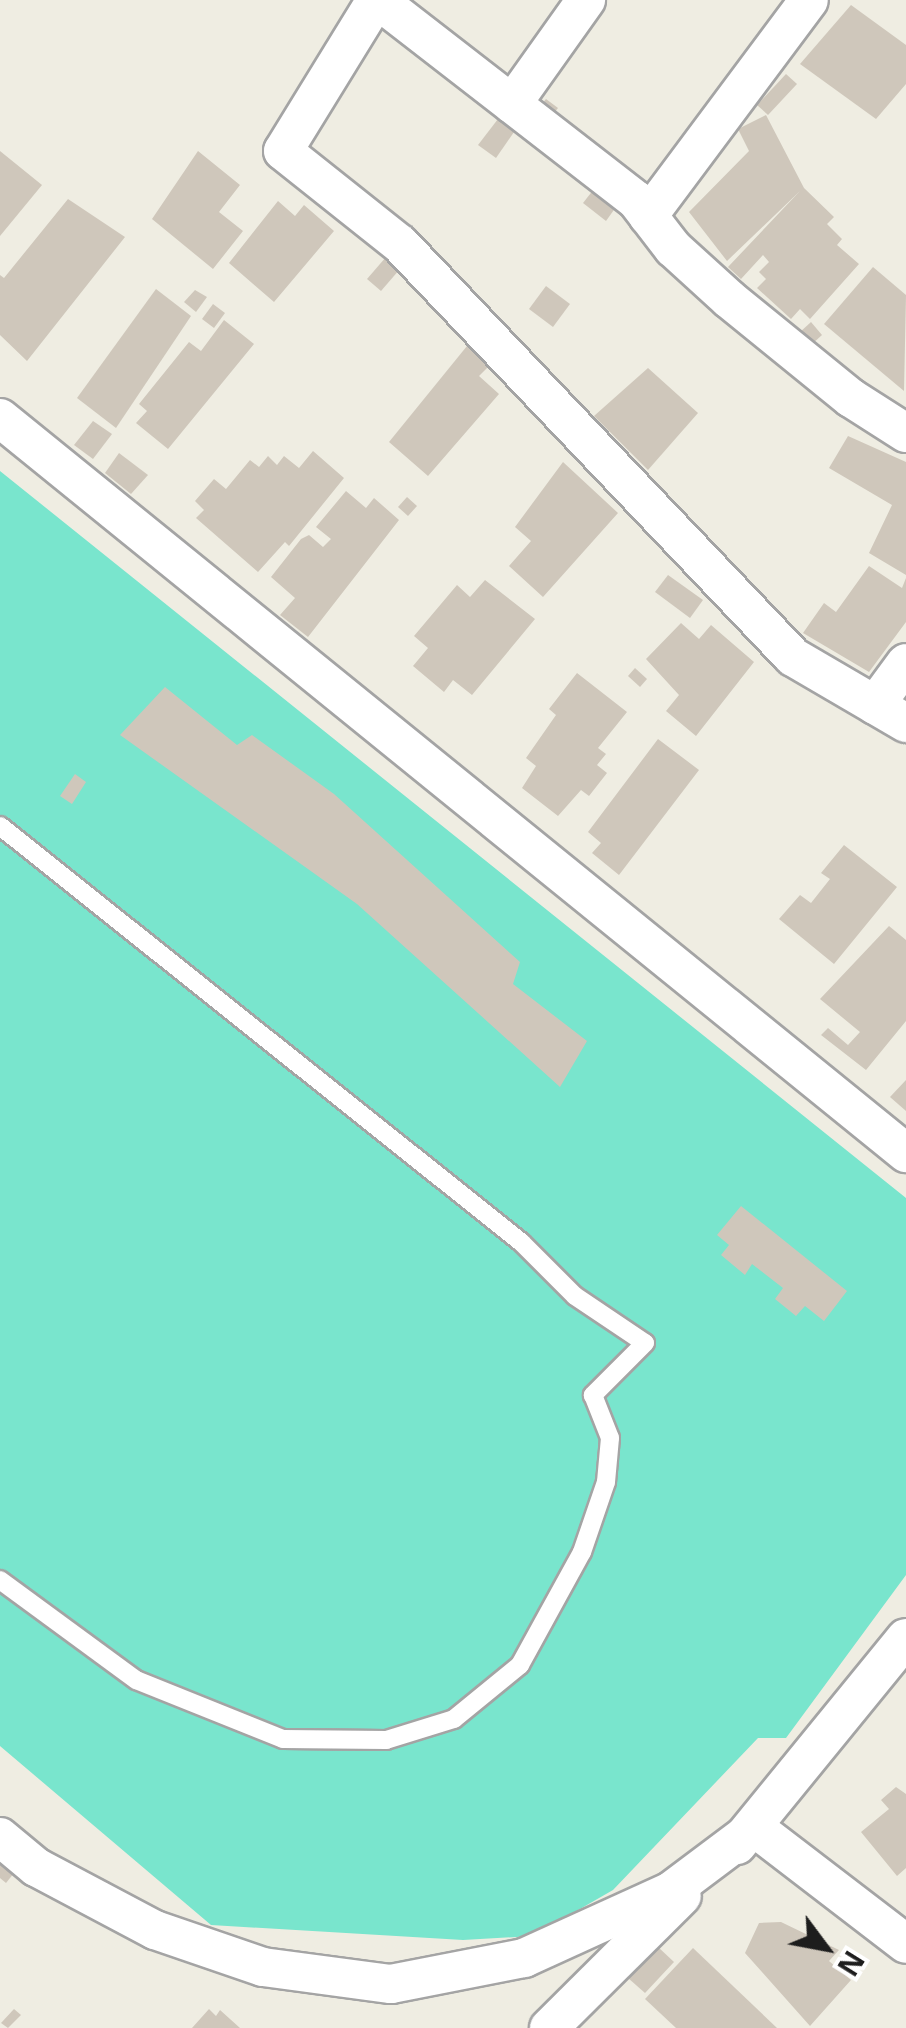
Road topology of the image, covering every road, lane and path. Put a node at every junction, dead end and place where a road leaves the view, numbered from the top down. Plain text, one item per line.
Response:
1 (377, 0) edge
2 (586, 0) edge
3 (809, 0) edge
4 (512, 104) junction
5 (648, 216) junction
6 (0, 418) edge
7 (906, 433) edge
8 (906, 663) edge
9 (890, 714) edge
10 (0, 826) edge
11 (906, 1153) edge
12 (0, 1580) edge
13 (906, 1638) edge
14 (756, 1828) junction
15 (0, 1836) edge
16 (906, 1944) edge
17 (548, 2028) edge

1 - 4 street
1 - 9 street
2 - 4 street
3 - 5 street
4 - 5 street
5 - 7 street
6 - 11 street
8 - 9 street
10 - 12 lane
13 - 14 street
14 - 15 street
14 - 16 street
14 - 17 street

